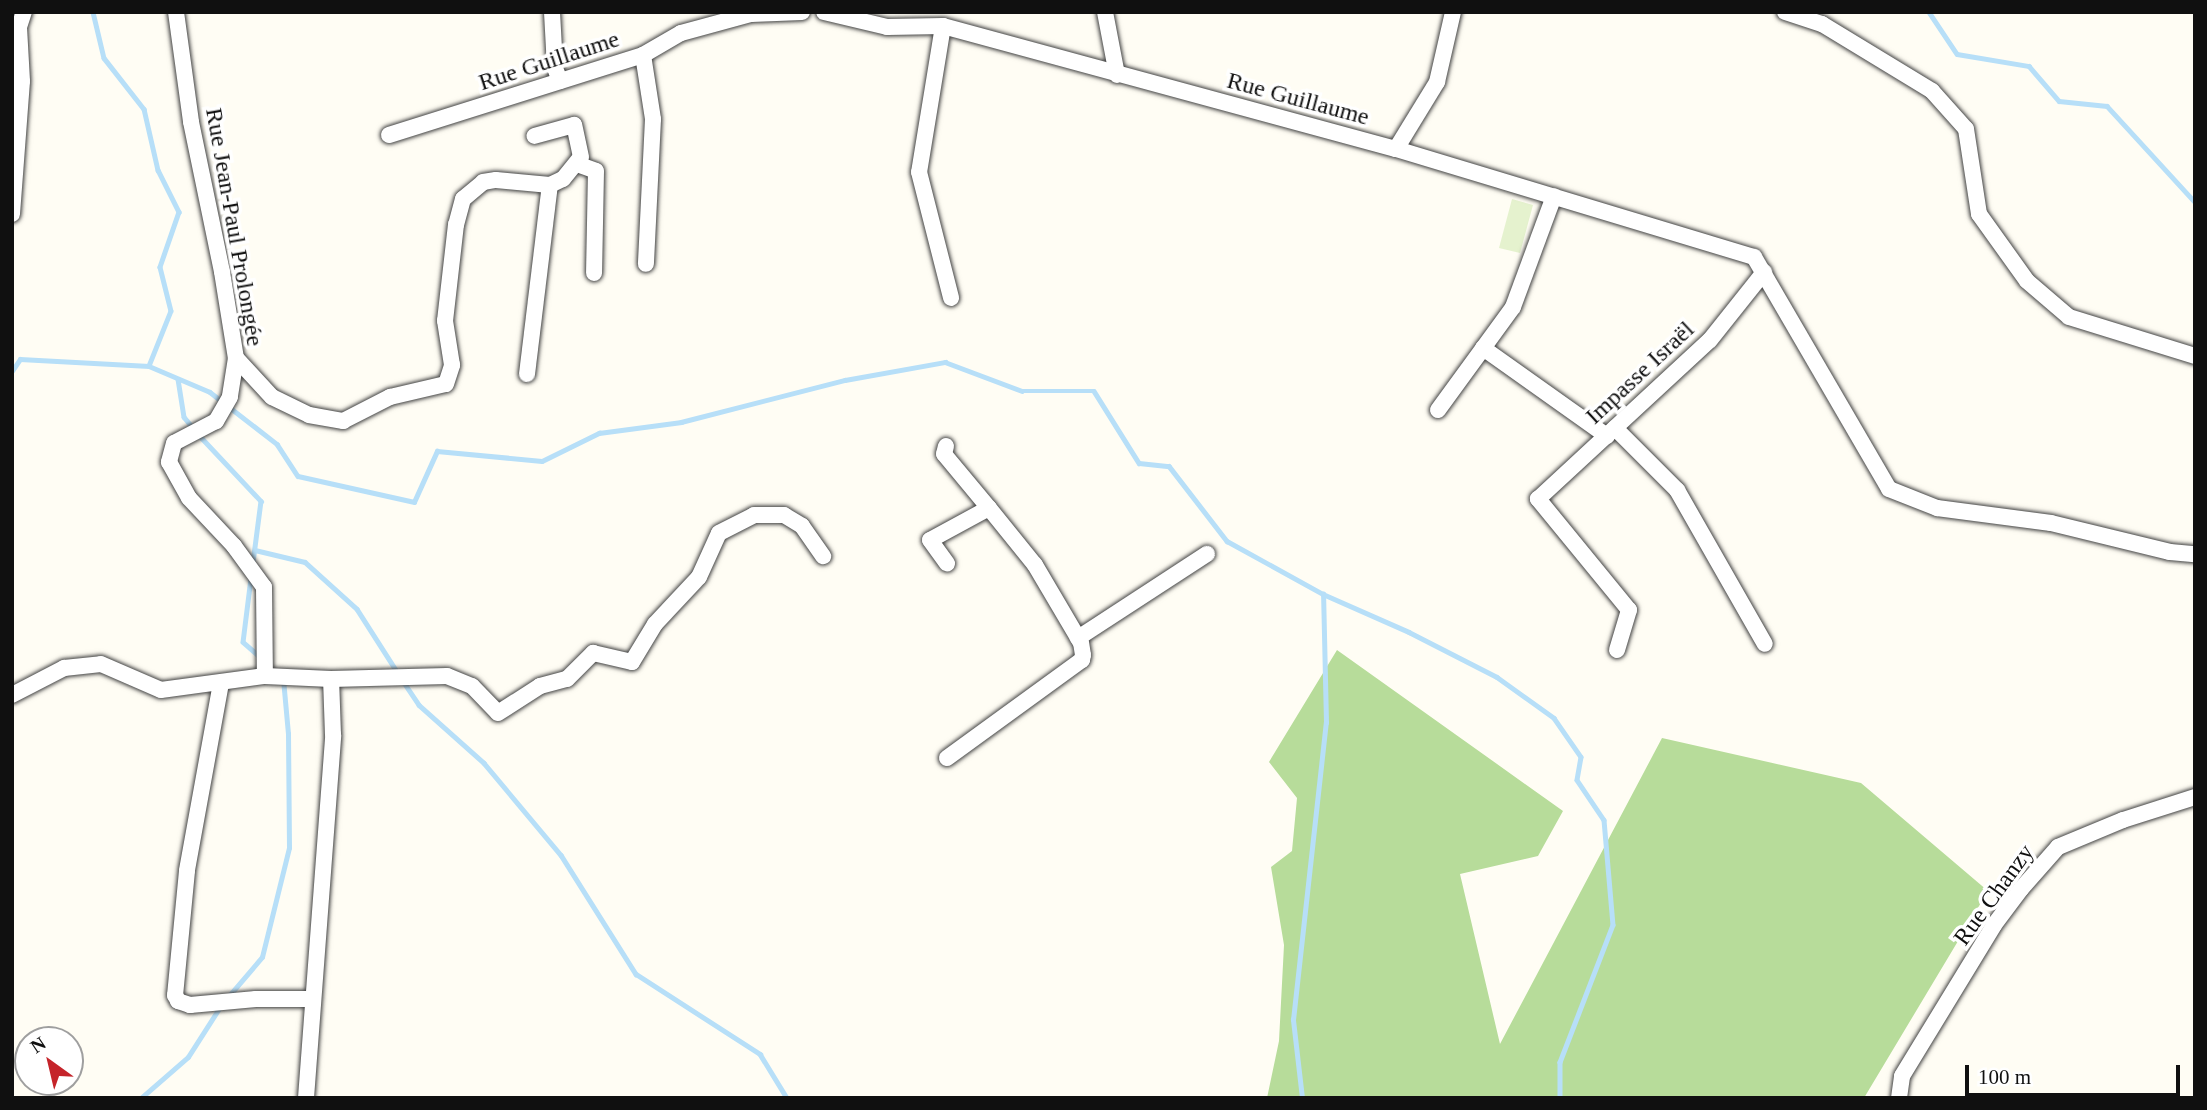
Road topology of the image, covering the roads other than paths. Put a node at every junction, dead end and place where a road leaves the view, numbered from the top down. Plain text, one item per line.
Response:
1 (24, 12) edge
2 (552, 12) edge
3 (802, 12) edge
4 (824, 12) edge
5 (1105, 12) edge
6 (1453, 12) edge
7 (1786, 12) edge
8 (177, 15) edge
9 (943, 26) junction
10 (643, 55) junction
11 (1117, 75) junction
12 (560, 81) junction
13 (389, 135) dead end
14 (534, 136) dead end
15 (1396, 149) junction
16 (577, 164) junction
17 (550, 185) junction
18 (1554, 196) junction
19 (12, 214) edge
20 (646, 264) dead end
21 (1764, 272) junction
22 (594, 273) dead end
23 (951, 298) dead end
24 (1483, 348) junction
25 (2195, 356) edge
26 (236, 358) junction
27 (527, 374) dead end
28 (1438, 410) dead end
29 (1611, 432) junction
30 (946, 446) dead end
31 (989, 508) junction
32 (1207, 554) dead end
33 (2195, 554) edge
34 (823, 556) dead end
35 (947, 563) dead end
36 (1078, 638) junction
37 (1765, 644) dead end
38 (1617, 650) dead end
39 (265, 676) junction
40 (331, 679) junction
41 (221, 683) junction
42 (12, 695) edge
43 (947, 758) dead end
44 (2195, 797) edge
45 (312, 999) junction
46 (306, 1098) edge
47 (1899, 1098) edge

1 - 19 street
2 - 12 street
3 - 10 street, Rue Guillaume
4 - 9 street, Rue Guillaume
5 - 11 street
6 - 15 street
7 - 25 street
8 - 26 street, Rue Jean-Paul Prolongée
9 - 11 street, Rue Guillaume
9 - 23 street
10 - 12 street, Rue Guillaume
10 - 20 street
11 - 15 street, Rue Guillaume
12 - 13 street, Rue Guillaume
14 - 16 street
15 - 18 street, Rue Guillaume
16 - 17 street
16 - 22 street
17 - 26 street
17 - 27 street
18 - 21 street, Rue Guillaume
18 - 24 street
21 - 29 street, Impasse Israël
21 - 33 street
24 - 28 street
24 - 29 street
26 - 39 street, Rue Jean-Paul Prolongée
29 - 37 street
29 - 38 street, Impasse Israël
30 - 31 street
31 - 35 street
31 - 36 street
32 - 36 street
34 - 40 street
36 - 43 street
39 - 40 street
39 - 41 street
40 - 45 street
41 - 42 street
41 - 45 street
44 - 47 street, Rue Chanzy
45 - 46 street

